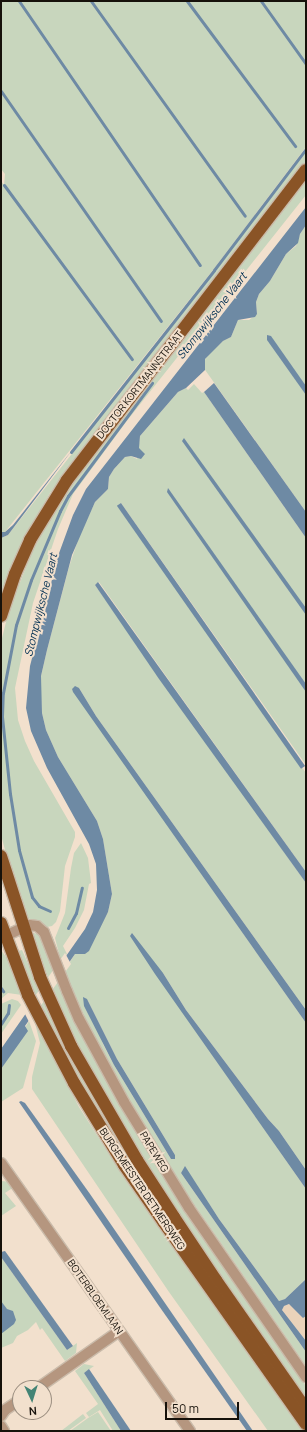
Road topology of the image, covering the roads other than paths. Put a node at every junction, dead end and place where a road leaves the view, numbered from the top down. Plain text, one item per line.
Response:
1 (306, 170) edge
2 (1, 616) edge
3 (1, 856) edge
4 (1, 923) edge
5 (23, 926) junction
6 (3, 937) edge
7 (1, 1163) edge
8 (119, 1332) junction
9 (306, 1377) edge
10 (50, 1380) edge
11 (12, 1405) edge
12 (306, 1409) edge
13 (1, 1416) edge
14 (306, 1424) edge
15 (1, 1426) edge
16 (4, 1431) edge
17 (190, 1431) edge

1 - 2 main road, DOCTOR KORTMANNSTRAAT
3 - 5 main road
4 - 5 street
4 - 6 main road
5 - 6 street
5 - 9 street, PAPEWEG
5 - 12 main road, BURGEMEESTER DETMERSWEG
6 - 14 main road, BURGEMEESTER DETMERSWEG
7 - 8 street, BOTERBLOEMLAAN
8 - 10 street
8 - 17 street, BOTERBLOEMLAAN
11 - 13 street
15 - 16 street

